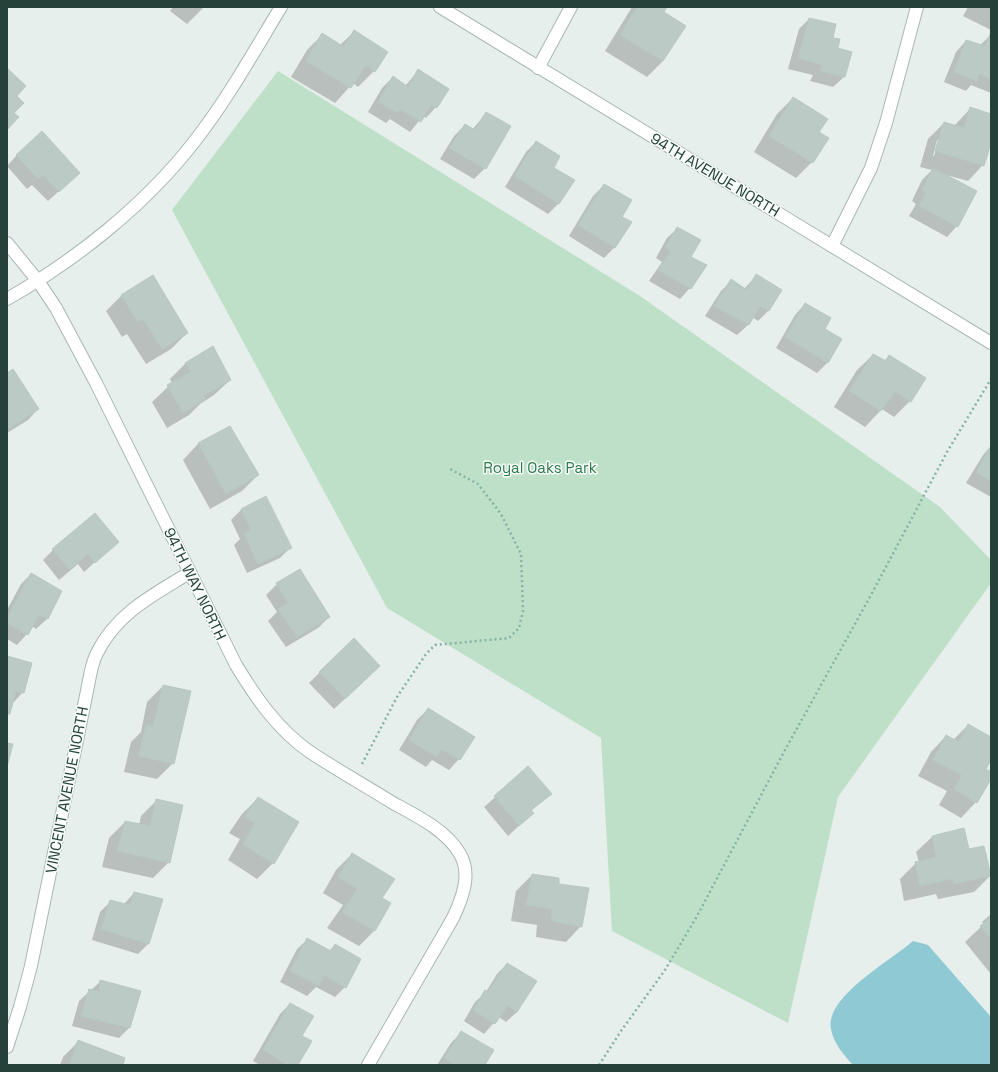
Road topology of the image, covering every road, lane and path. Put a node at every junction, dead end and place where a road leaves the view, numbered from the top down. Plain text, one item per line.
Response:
1 (281, 7) edge
2 (440, 7) edge
3 (571, 7) edge
4 (917, 7) edge
5 (538, 68) junction
6 (7, 243) edge
7 (832, 246) junction
8 (38, 281) junction
9 (7, 299) edge
10 (991, 343) edge
11 (991, 379) edge
12 (450, 469) dead end
13 (189, 573) junction
14 (354, 779) junction
15 (7, 1047) edge
16 (368, 1065) edge
17 (599, 1065) edge

1 - 8 street
2 - 5 street, 94TH AVENUE NORTH
3 - 5 street
4 - 7 street
5 - 7 street, 94TH AVENUE NORTH
6 - 8 street, 94TH WAY NORTH
7 - 10 street, 94TH AVENUE NORTH
8 - 9 street
8 - 13 street, 94TH WAY NORTH
11 - 17 path
12 - 14 path
13 - 14 street, 94TH WAY NORTH
13 - 15 street, VINCENT AVENUE NORTH
14 - 16 street, 94TH WAY NORTH

